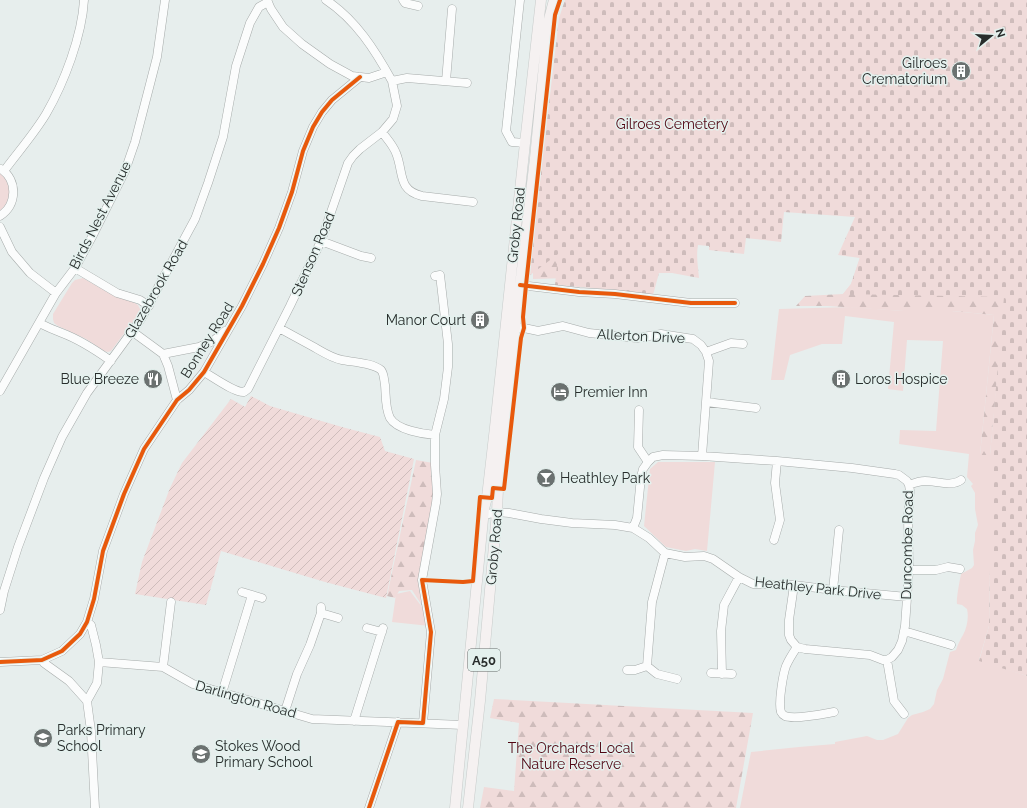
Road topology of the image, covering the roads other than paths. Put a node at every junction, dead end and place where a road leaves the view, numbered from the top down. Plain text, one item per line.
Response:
1 (84, 0) edge
2 (165, 0) edge
3 (326, 0) edge
4 (342, 0) edge
5 (403, 0) edge
6 (520, 0) edge
7 (541, 0) edge
8 (554, 0) edge
9 (268, 1) edge
10 (418, 6) dead end
11 (338, 8) junction
12 (452, 9) dead end
13 (387, 72) junction
14 (360, 77) junction
15 (392, 81) junction
16 (446, 81) junction
17 (467, 83) dead end
18 (382, 132) junction
19 (525, 144) junction
20 (2, 170) edge
21 (473, 202) dead end
22 (0, 216) edge
23 (0, 227) edge
24 (321, 241) junction
25 (371, 258) dead end
26 (75, 268) junction
27 (435, 276) dead end
28 (520, 285) junction
29 (56, 293) junction
30 (735, 303) dead end
31 (149, 306) junction
32 (39, 323) junction
33 (229, 328) junction
34 (280, 328) junction
35 (515, 328) junction
36 (133, 332) junction
37 (743, 344) dead end
38 (706, 352) junction
39 (163, 354) junction
40 (111, 361) junction
41 (204, 372) junction
42 (0, 391) edge
43 (177, 400) junction
44 (706, 402) junction
45 (756, 408) dead end
46 (639, 410) dead end
47 (435, 435) junction
48 (702, 456) junction
49 (777, 461) junction
50 (648, 462) junction
51 (961, 480) dead end
52 (909, 485) junction
53 (497, 512) junction
54 (484, 515) junction
55 (633, 528) junction
56 (839, 530) dead end
57 (774, 540) dead end
58 (665, 552) junction
59 (960, 568) dead end
60 (909, 570) junction
61 (739, 577) junction
62 (794, 585) junction
63 (833, 590) junction
64 (242, 592) dead end
65 (252, 595) junction
66 (907, 597) junction
67 (262, 598) dead end
68 (171, 602) dead end
69 (0, 610) edge
70 (338, 618) dead end
71 (87, 622) junction
72 (367, 628) dead end
73 (904, 632) junction
74 (951, 645) dead end
75 (797, 647) junction
76 (42, 660) junction
77 (887, 660) junction
78 (0, 662) edge
79 (99, 662) junction
80 (163, 666) junction
81 (647, 666) junction
82 (627, 670) dead end
83 (711, 673) dead end
84 (722, 674) junction
85 (732, 674) dead end
86 (677, 679) dead end
87 (222, 693) junction
88 (87, 701) junction
89 (285, 711) junction
90 (834, 712) dead end
91 (904, 714) dead end
92 (354, 721) junction
93 (398, 722) junction
94 (423, 723) junction
95 (463, 725) junction
96 (371, 807) edge
97 (95, 808) edge
98 (454, 808) edge
99 (468, 808) edge

1 - 20 street
2 - 26 street, Birds Nest Avenue
3 - 11 street, Stenson Road
4 - 11 street
5 - 10 street
6 - 19 street
7 - 19 main road, Groby Road / A50
8 - 28 main road, Groby Road / A50
9 - 14 street
9 - 31 street, Glazebrook Road
11 - 13 street, Stenson Road
12 - 16 street
13 - 14 street
13 - 15 street, Stenson Road
14 - 33 street, Bonney Road
15 - 16 street
15 - 18 street, Stenson Road
16 - 17 street
18 - 21 street
18 - 24 street, Stenson Road
19 - 54 main road, Groby Road / A50
20 - 22 street
23 - 29 street
24 - 25 street
24 - 34 street, Stenson Road
26 - 29 street, Birds Nest Avenue
26 - 31 street
27 - 47 street
28 - 30 street
28 - 35 main road, Groby Road / A50
29 - 32 street, Birds Nest Avenue
31 - 36 street, Glazebrook Road
32 - 40 street
32 - 42 street, Birds Nest Avenue
33 - 39 street
33 - 41 street, Bonney Road
34 - 41 street, Stenson Road
34 - 47 street
35 - 38 street, Allerton Drive
35 - 53 main road, Groby Road / A50
36 - 39 street
36 - 40 street, Glazebrook Road
37 - 38 street
38 - 44 street
39 - 43 street
40 - 69 street, Glazebrook Road
41 - 43 street, Bonney Road
43 - 71 street, Bonney Road
44 - 45 street
44 - 48 street
46 - 50 street
47 - 94 street
48 - 49 street, Duncombe Road
48 - 50 street, Duncombe Road
49 - 52 street, Duncombe Road
49 - 57 street
50 - 55 street
51 - 52 street
52 - 60 street, Duncombe Road
53 - 54 street, Heathley Park Drive
53 - 55 street, Heathley Park Drive
53 - 99 main road, Groby Road / A50
54 - 95 main road, Groby Road / A50
55 - 58 street, Heathley Park Drive
56 - 63 street
58 - 61 street, Heathley Park Drive
58 - 81 street
59 - 60 street
60 - 66 street, Duncombe Road
61 - 62 street, Heathley Park Drive
61 - 84 street
62 - 63 street, Heathley Park Drive
62 - 75 street
63 - 66 street, Heathley Park Drive
64 - 65 street
65 - 67 street
65 - 87 street
66 - 73 street, Duncombe Road
68 - 80 street
70 - 89 street
71 - 76 street, Bonney Road
71 - 79 street
72 - 92 street
73 - 74 street
73 - 77 street, Duncombe Road
75 - 77 street
75 - 90 street
76 - 78 street
76 - 88 street
77 - 91 street
79 - 80 street, Darlington Road
79 - 88 street
80 - 87 street, Darlington Road
81 - 82 street
81 - 86 street
83 - 84 street
84 - 85 street
87 - 89 street, Darlington Road
88 - 97 street
89 - 92 street, Darlington Road
92 - 93 street, Darlington Road
93 - 94 street, Darlington Road
93 - 96 street
94 - 95 street, Darlington Road
95 - 98 main road, Groby Road / A50

